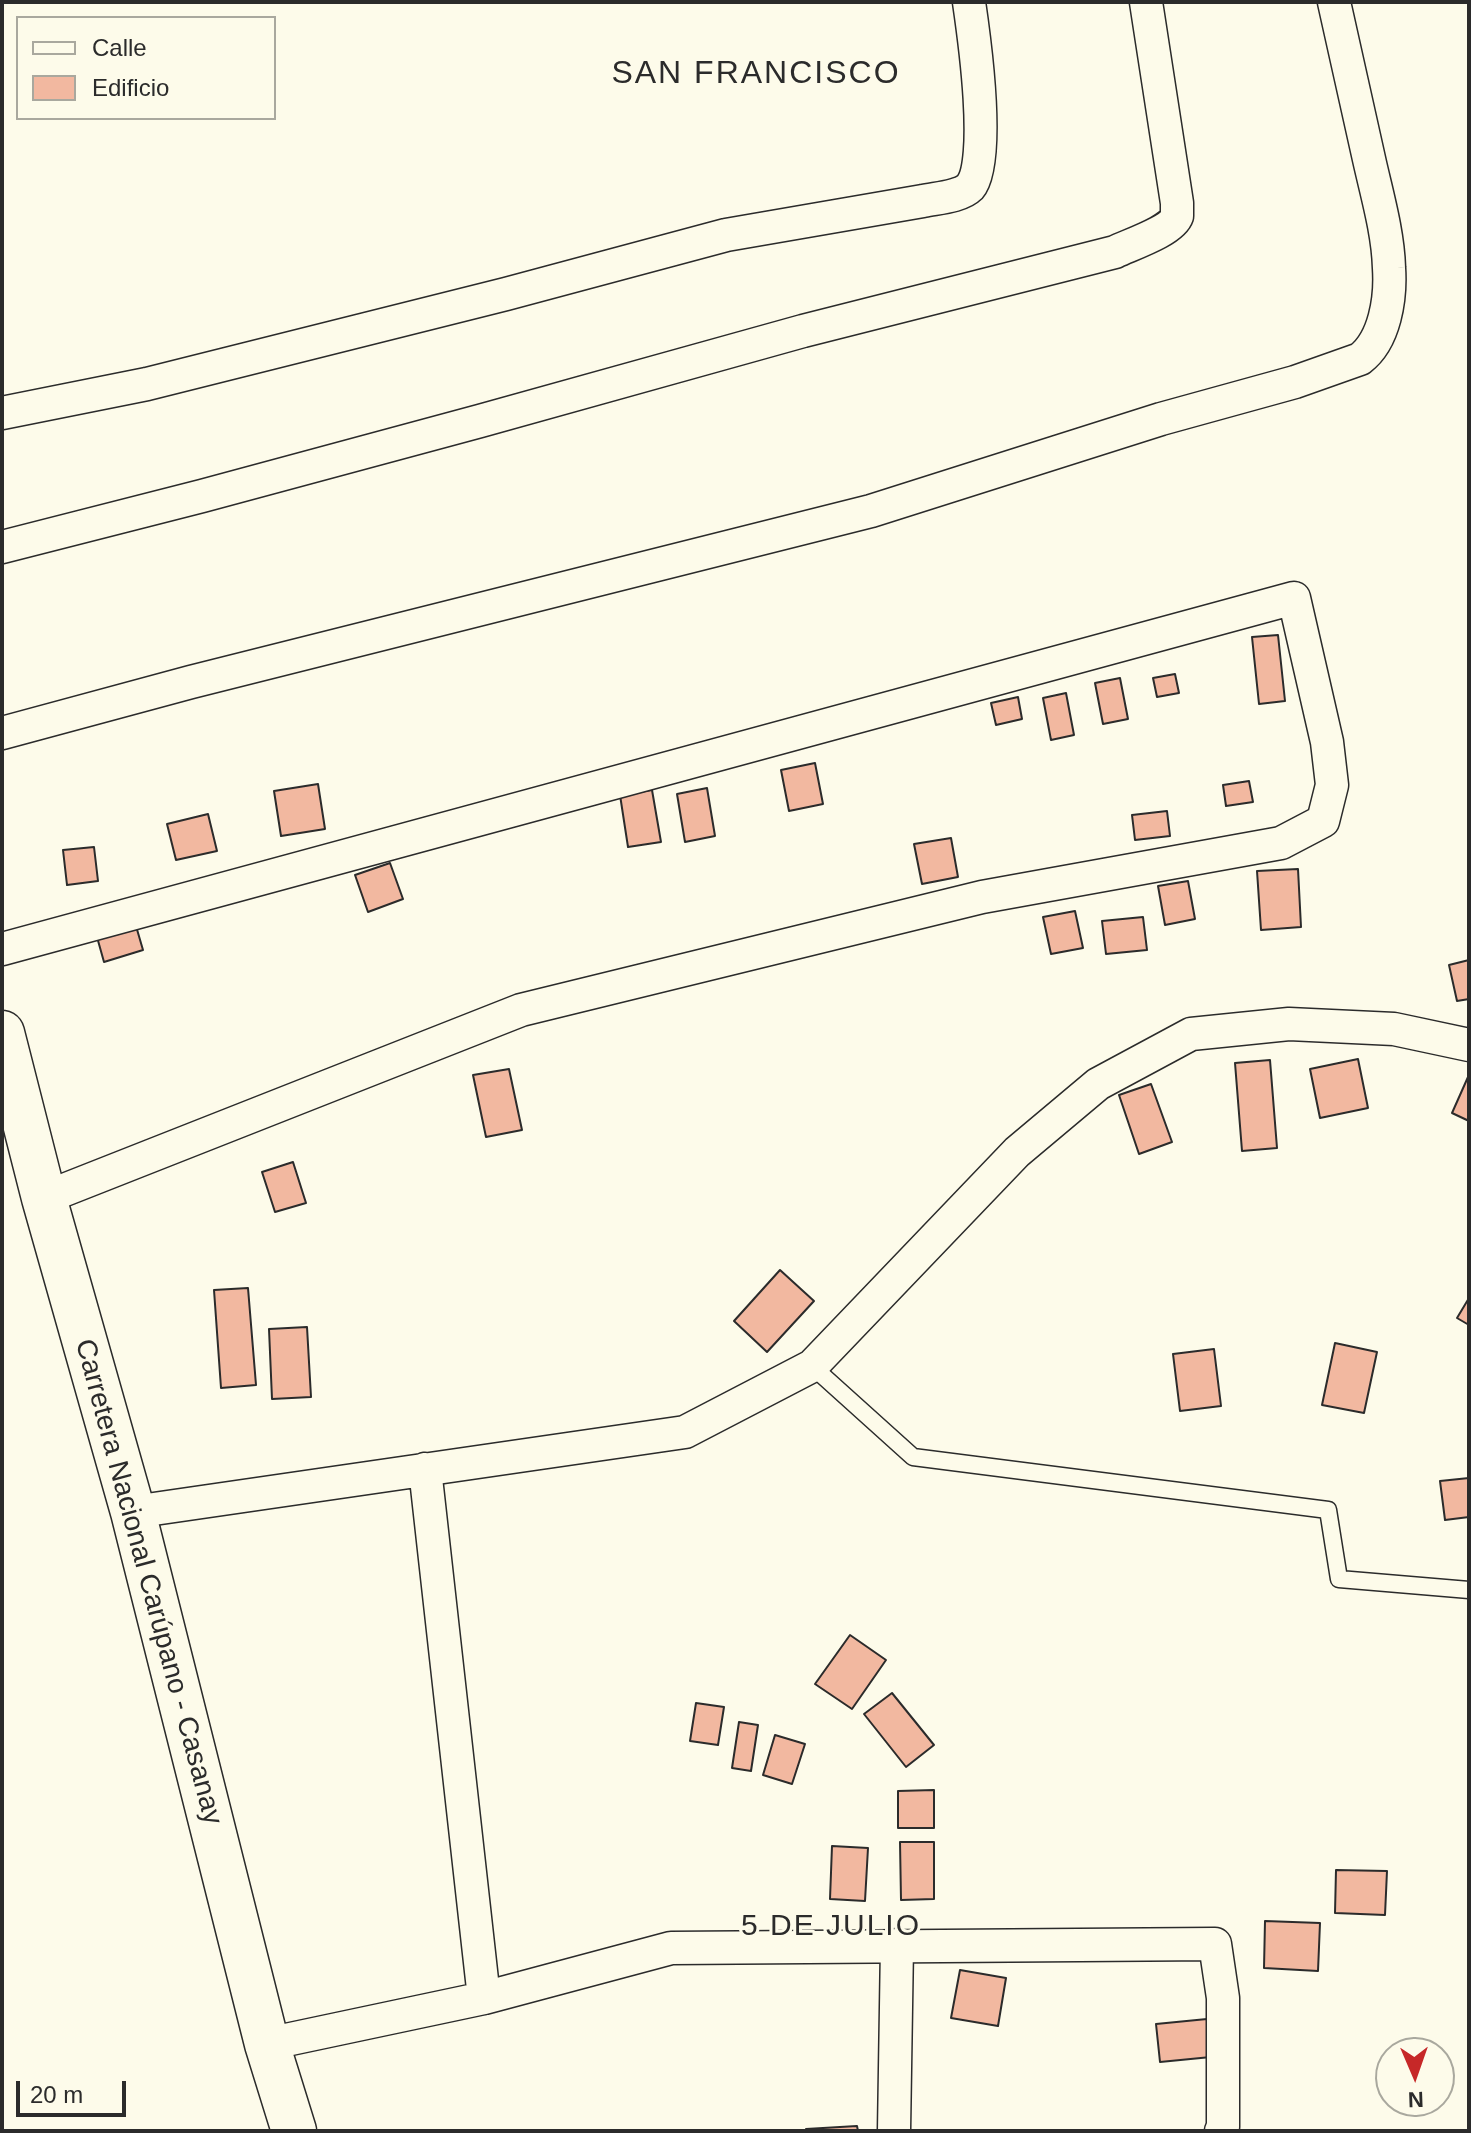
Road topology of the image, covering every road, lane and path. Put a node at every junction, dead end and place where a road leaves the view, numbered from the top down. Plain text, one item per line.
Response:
1 (969, 2) edge
2 (1146, 2) edge
3 (1334, 2) edge
4 (2, 413) edge
5 (2, 547) edge
6 (2, 733) edge
7 (2, 949) edge
8 (2, 1033) edge
9 (1469, 1045) edge
10 (44, 1198) junction
11 (812, 1366) junction
12 (425, 1469) junction
13 (133, 1512) junction
14 (1469, 1590) edge
15 (897, 1945) junction
16 (484, 1998) junction
17 (267, 2044) junction
18 (294, 2131) edge
19 (894, 2131) edge
20 (1221, 2131) edge

1 - 4 street
2 - 5 street
3 - 6 street
7 - 10 street
8 - 10 highway, Carretera Nacional Carúpano - Casanay
9 - 11 street
10 - 13 highway, Carretera Nacional Carúpano - Casanay
11 - 12 street
11 - 14 lane
12 - 13 street
12 - 16 street
13 - 17 highway, Carretera Nacional Carúpano - Casanay
15 - 16 street
15 - 19 street
15 - 20 street
16 - 17 street
17 - 18 highway, Carretera Nacional Carúpano - Casanay

